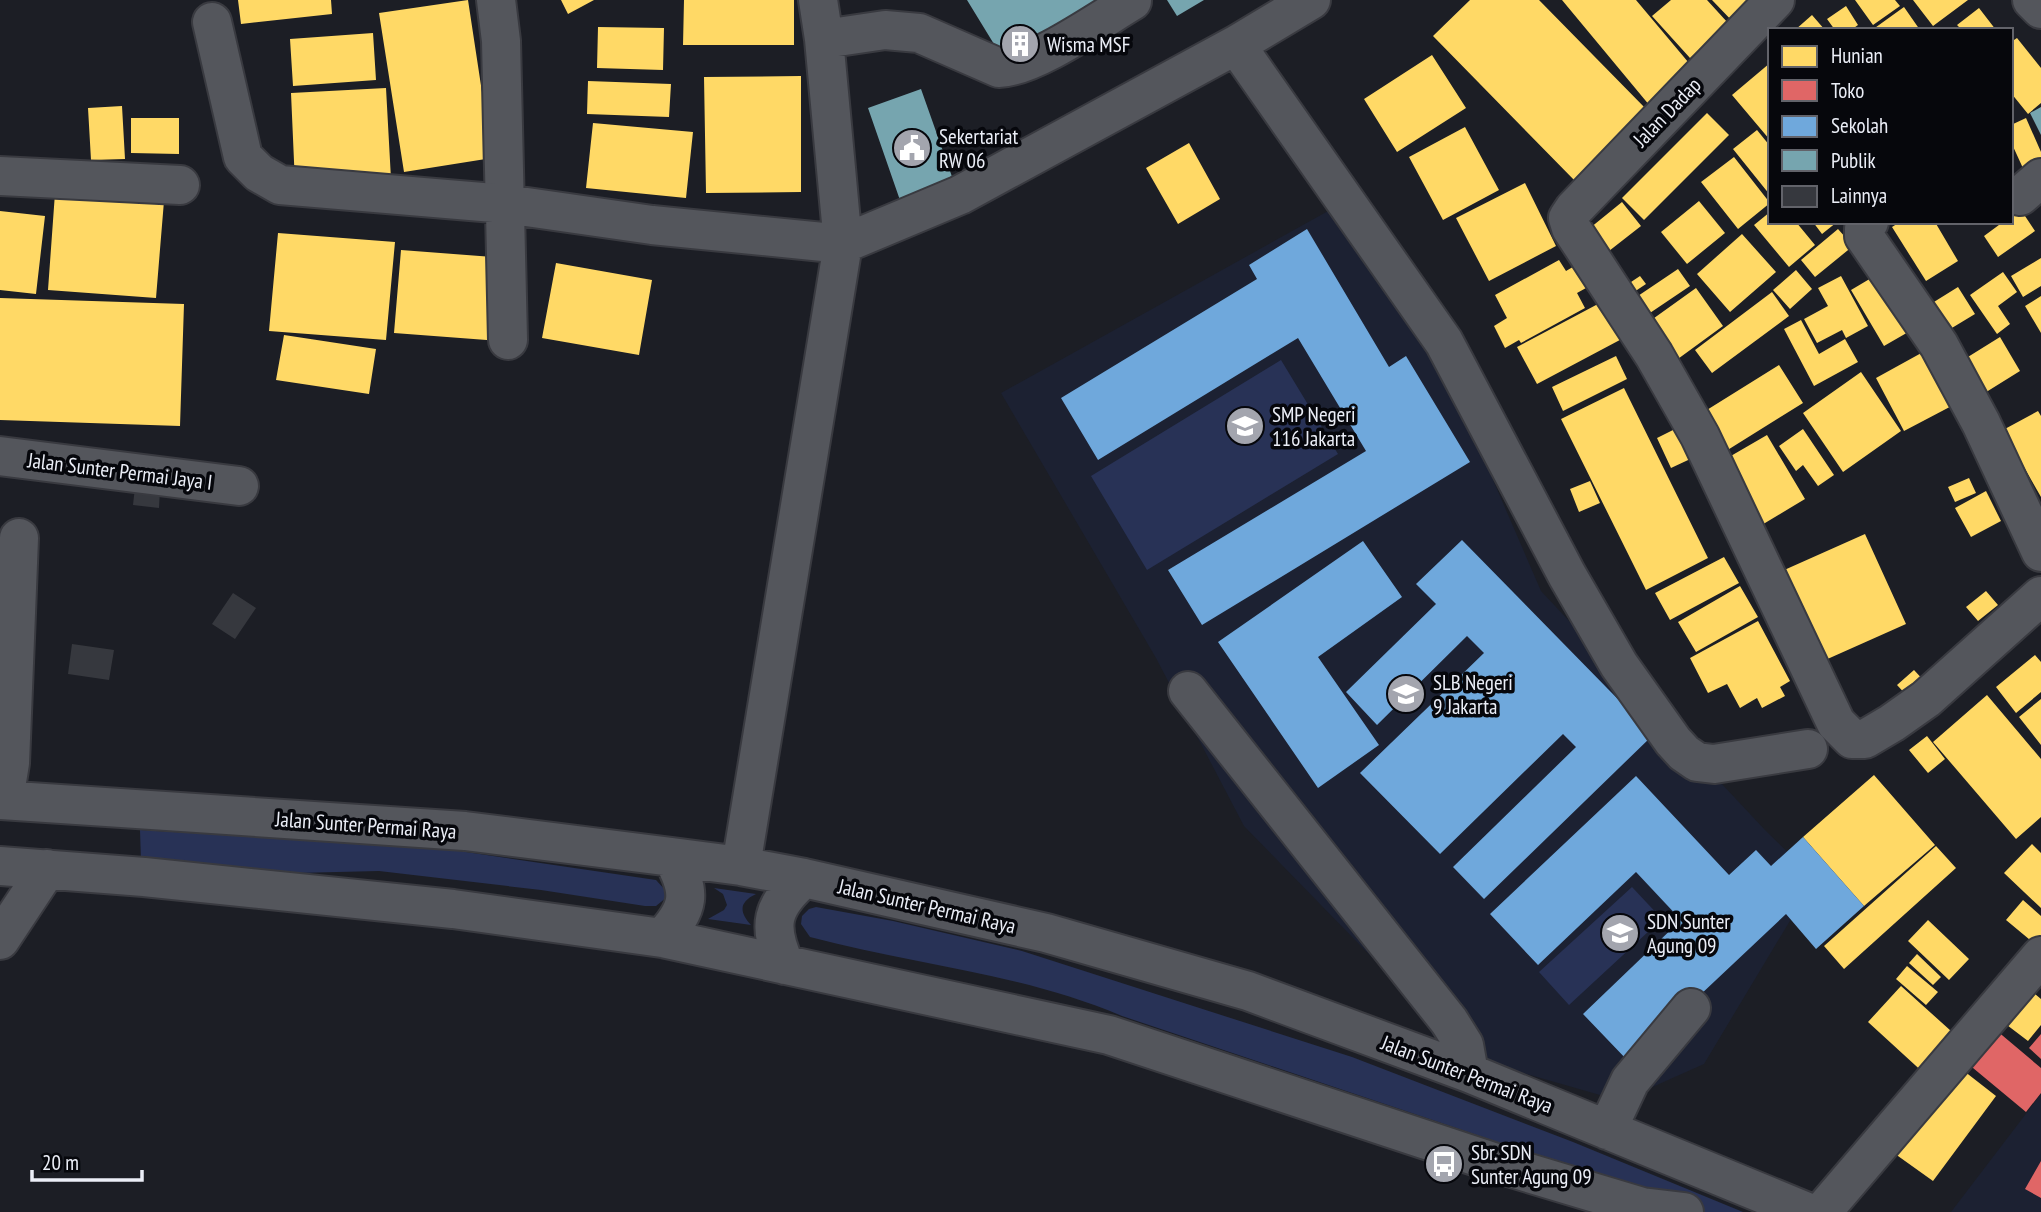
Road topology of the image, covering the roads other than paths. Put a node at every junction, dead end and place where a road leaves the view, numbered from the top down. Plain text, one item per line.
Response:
1 (496, 0) edge
2 (818, 0) edge
3 (1311, 0) edge
4 (1775, 0) edge
5 (2032, 0) edge
6 (1132, 1) edge
7 (2041, 9) edge
8 (212, 22) dead end
9 (824, 39) junction
10 (1236, 45) junction
11 (0, 176) edge
12 (180, 185) dead end
13 (506, 204) junction
14 (1868, 224) edge
15 (843, 244) junction
16 (508, 340) dead end
17 (0, 456) edge
18 (239, 486) dead end
19 (19, 538) dead end
20 (2041, 552) edge
21 (2041, 596) edge
22 (1188, 691) dead end
23 (1808, 749) dead end
24 (2, 800) edge
25 (672, 857) junction
26 (0, 866) edge
27 (741, 866) junction
28 (47, 869) junction
29 (804, 878) junction
30 (662, 938) junction
31 (0, 940) edge
32 (2041, 956) edge
33 (785, 965) junction
34 (1691, 1008) dead end
35 (1469, 1073) junction
36 (1607, 1130) junction
37 (1640, 1209) edge
38 (1684, 1212) edge
39 (1807, 1212) edge
40 (1822, 1212) edge

1 - 13 street
2 - 9 street
3 - 10 street
4 - 21 street, Jalan Dadap
5 - 7 street
6 - 9 street
8 - 13 street
9 - 15 street
10 - 15 street
10 - 23 street
11 - 12 street
13 - 15 street
13 - 16 street
14 - 20 street
15 - 27 street
17 - 18 street, Jalan Sunter Permai Jaya I
19 - 24 street
22 - 35 street
24 - 25 street, Jalan Sunter Permai Raya
25 - 27 street, Jalan Sunter Permai Raya
25 - 30 street
26 - 28 street
27 - 29 street, Jalan Sunter Permai Raya
28 - 30 street
28 - 31 street
29 - 33 street
29 - 35 street, Jalan Sunter Permai Raya
30 - 33 street
32 - 40 street
33 - 37 street
34 - 36 street
35 - 36 street, Jalan Sunter Permai Raya
36 - 39 street, Jalan Sunter Permai Raya
37 - 38 street

